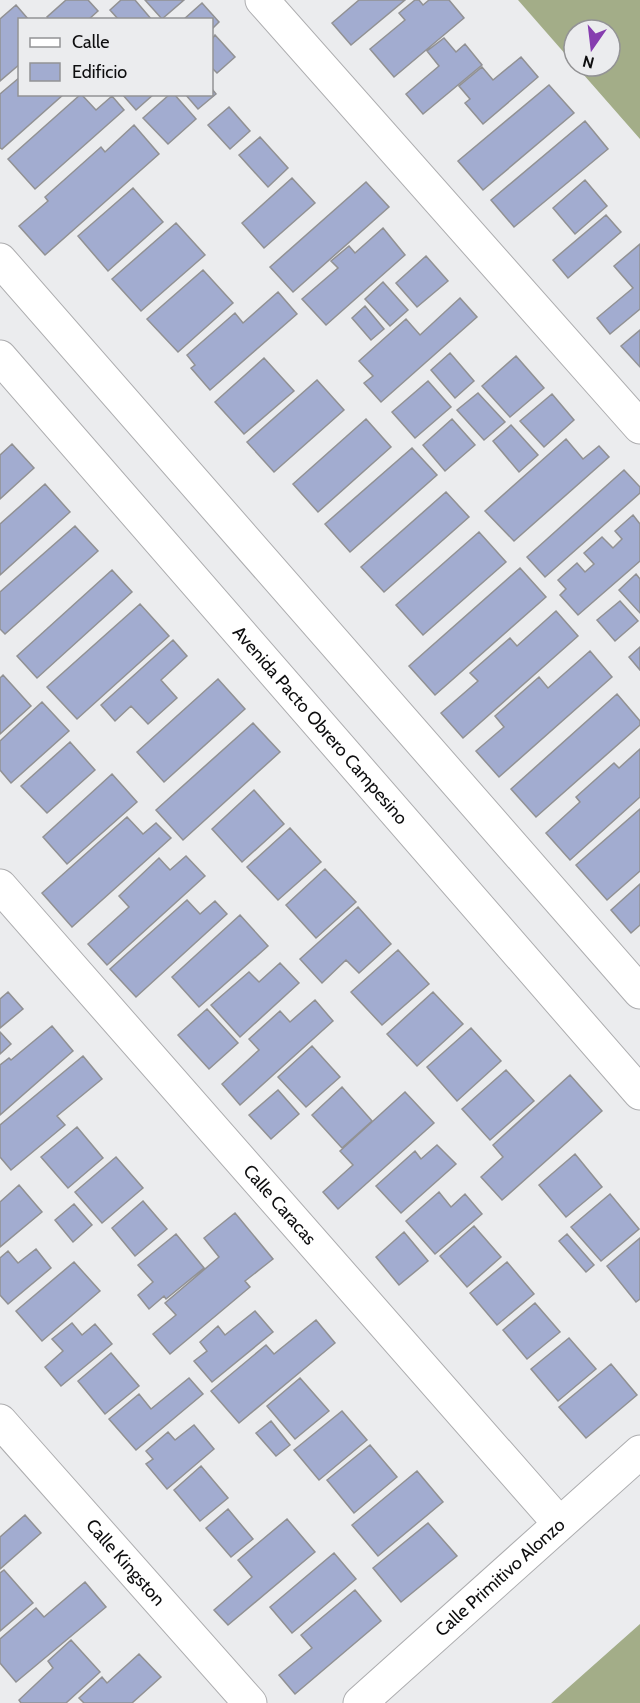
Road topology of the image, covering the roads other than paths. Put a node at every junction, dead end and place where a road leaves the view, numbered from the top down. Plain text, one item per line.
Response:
1 (262, 0) edge
2 (0, 260) edge
3 (0, 357) edge
4 (640, 427) edge
5 (0, 886) edge
6 (640, 992) edge
7 (640, 1093) edge
8 (0, 1421) edge
9 (640, 1452) edge
10 (559, 1523) junction
11 (250, 1703) edge
12 (360, 1703) edge

1 - 4 street
2 - 6 street
3 - 7 street, Avenida Pacto Obrero Campesino
5 - 10 street, Calle Caracas
8 - 11 street, Calle Kingston
9 - 10 street, Calle Primitivo Alonzo
10 - 12 street, Calle Primitivo Alonzo

